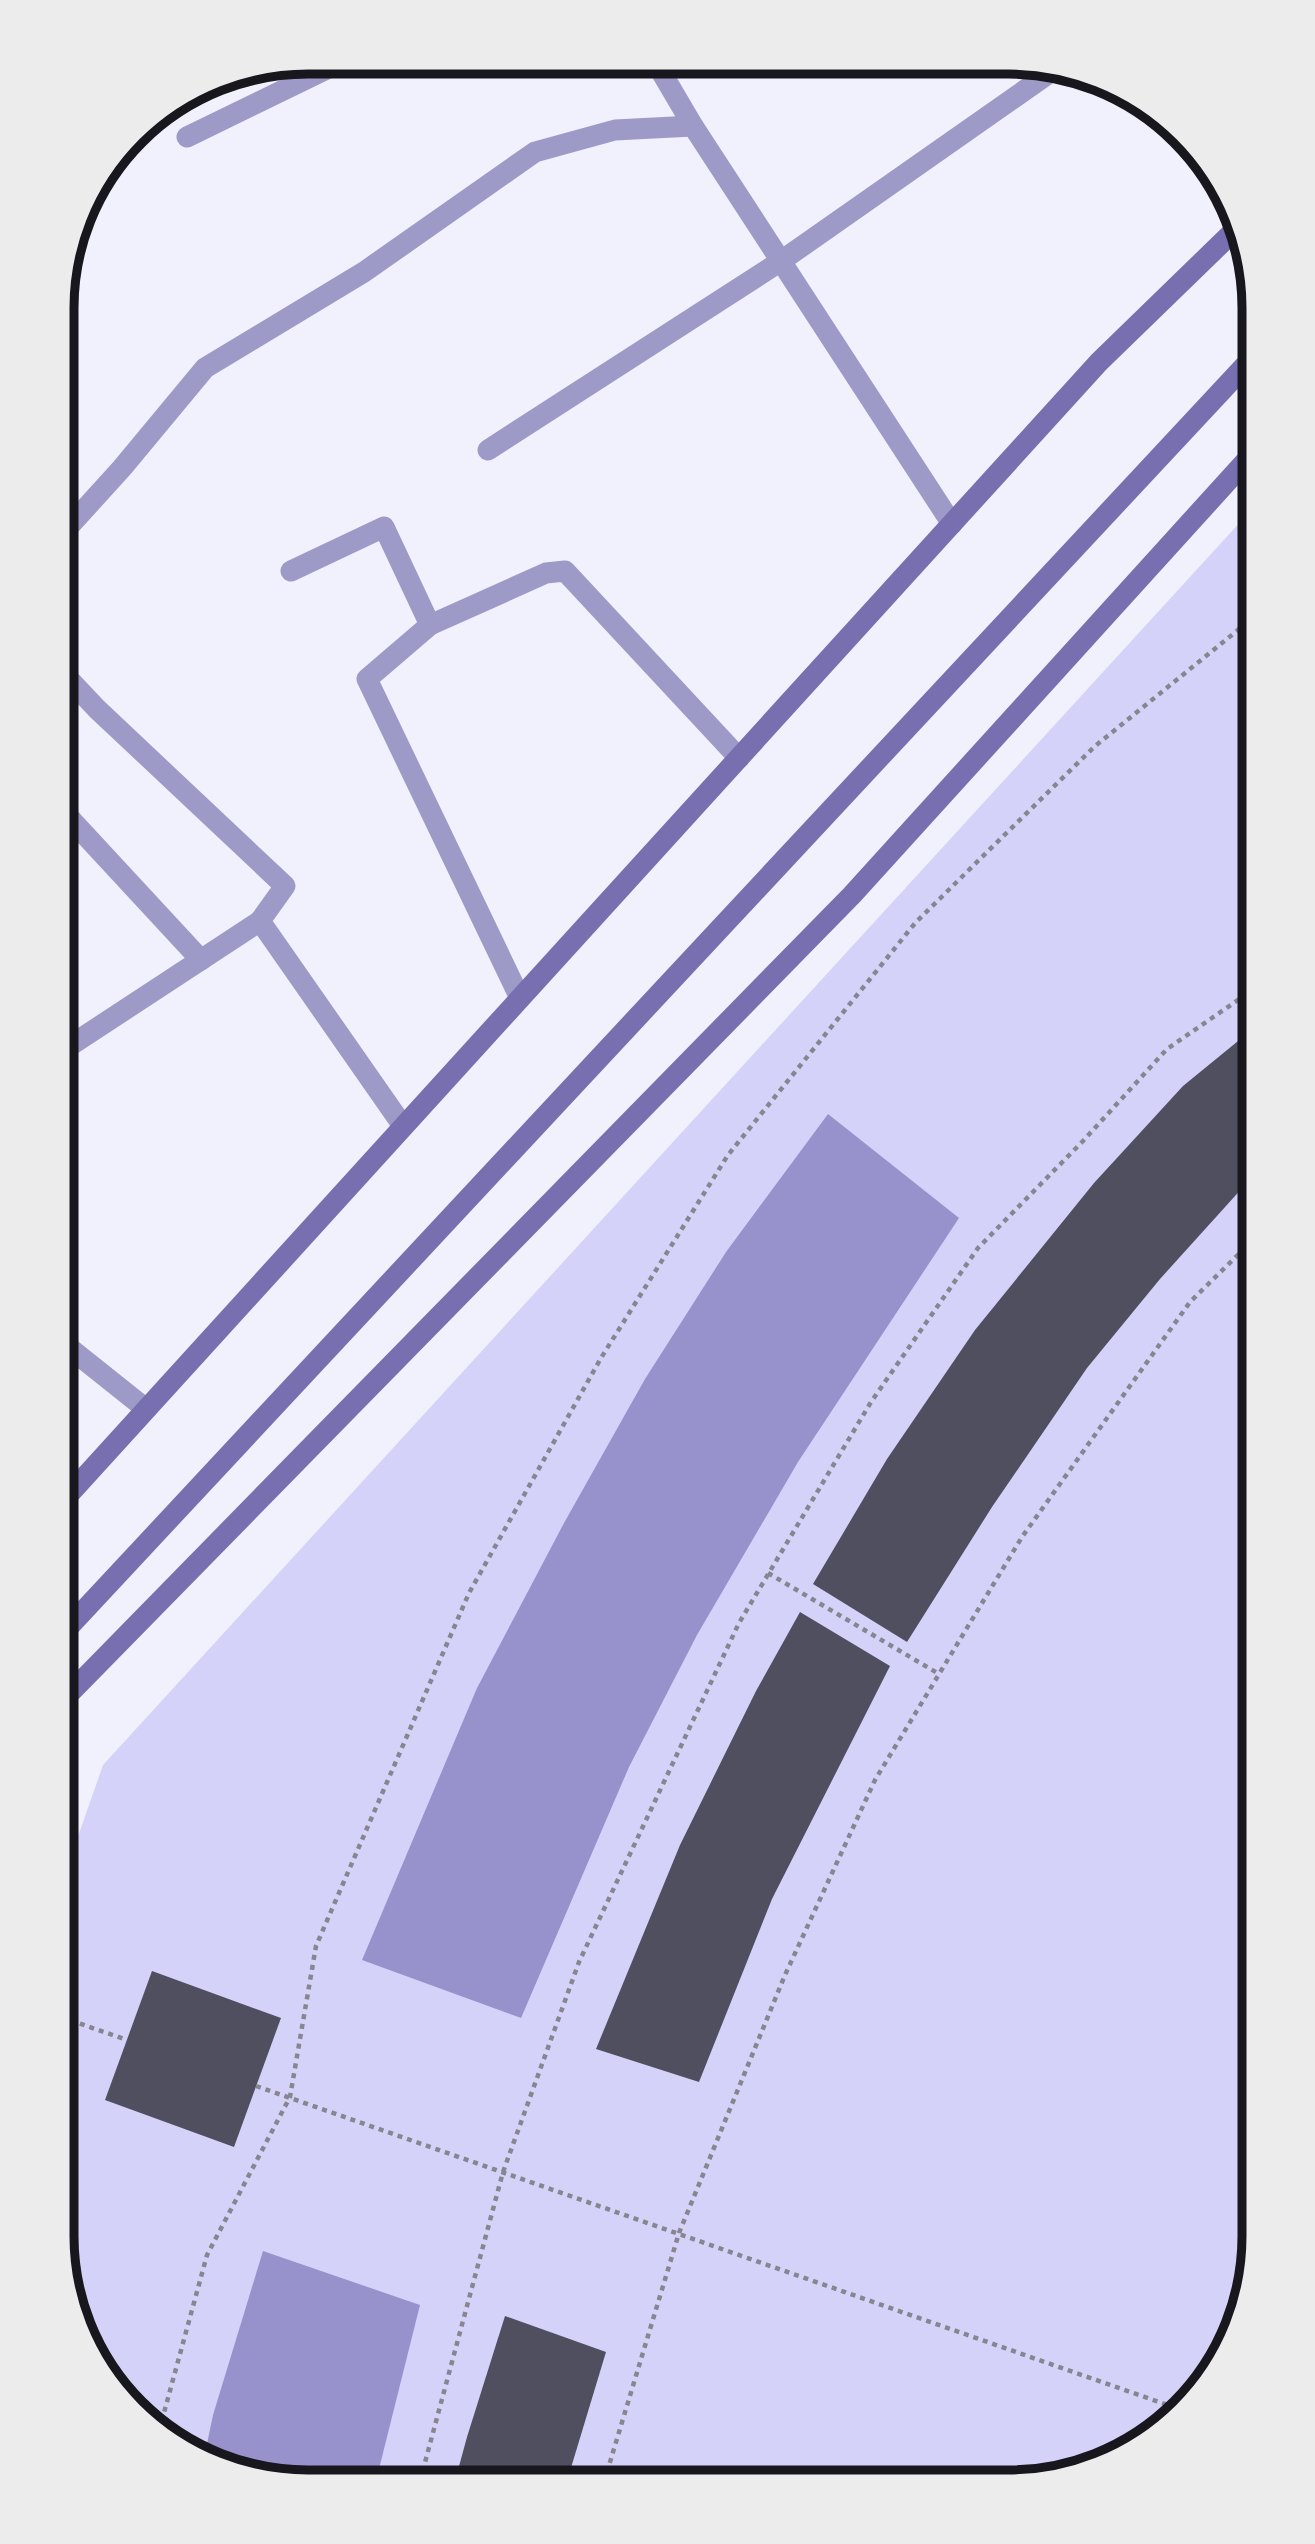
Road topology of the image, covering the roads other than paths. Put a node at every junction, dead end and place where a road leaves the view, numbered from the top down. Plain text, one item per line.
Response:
1 (316, 74) edge
2 (662, 74) edge
3 (1044, 77) edge
4 (693, 127) junction
5 (187, 137) dead end
6 (1230, 235) edge
7 (781, 261) junction
8 (1242, 369) edge
9 (488, 450) dead end
10 (1242, 465) edge
11 (74, 521) edge
12 (952, 524) junction
13 (291, 571) dead end
14 (430, 625) junction
15 (74, 685) edge
16 (739, 758) junction
17 (74, 823) edge
18 (260, 921) junction
19 (201, 960) junction
20 (520, 998) junction
21 (74, 1043) edge
22 (403, 1126) junction
23 (74, 1352) edge
24 (146, 1409) junction
25 (74, 1489) edge
26 (74, 1621) edge
27 (74, 1688) edge

1 - 5 street
2 - 4 street
3 - 7 street
4 - 7 street
4 - 11 street
6 - 12 street
7 - 9 street
7 - 12 street
8 - 26 street
10 - 27 street
12 - 16 street
13 - 14 street
14 - 16 street
14 - 20 street
15 - 18 street
16 - 20 street
17 - 19 street
18 - 19 street
18 - 22 street
19 - 21 street
20 - 22 street
22 - 24 street
23 - 24 street
24 - 25 street

